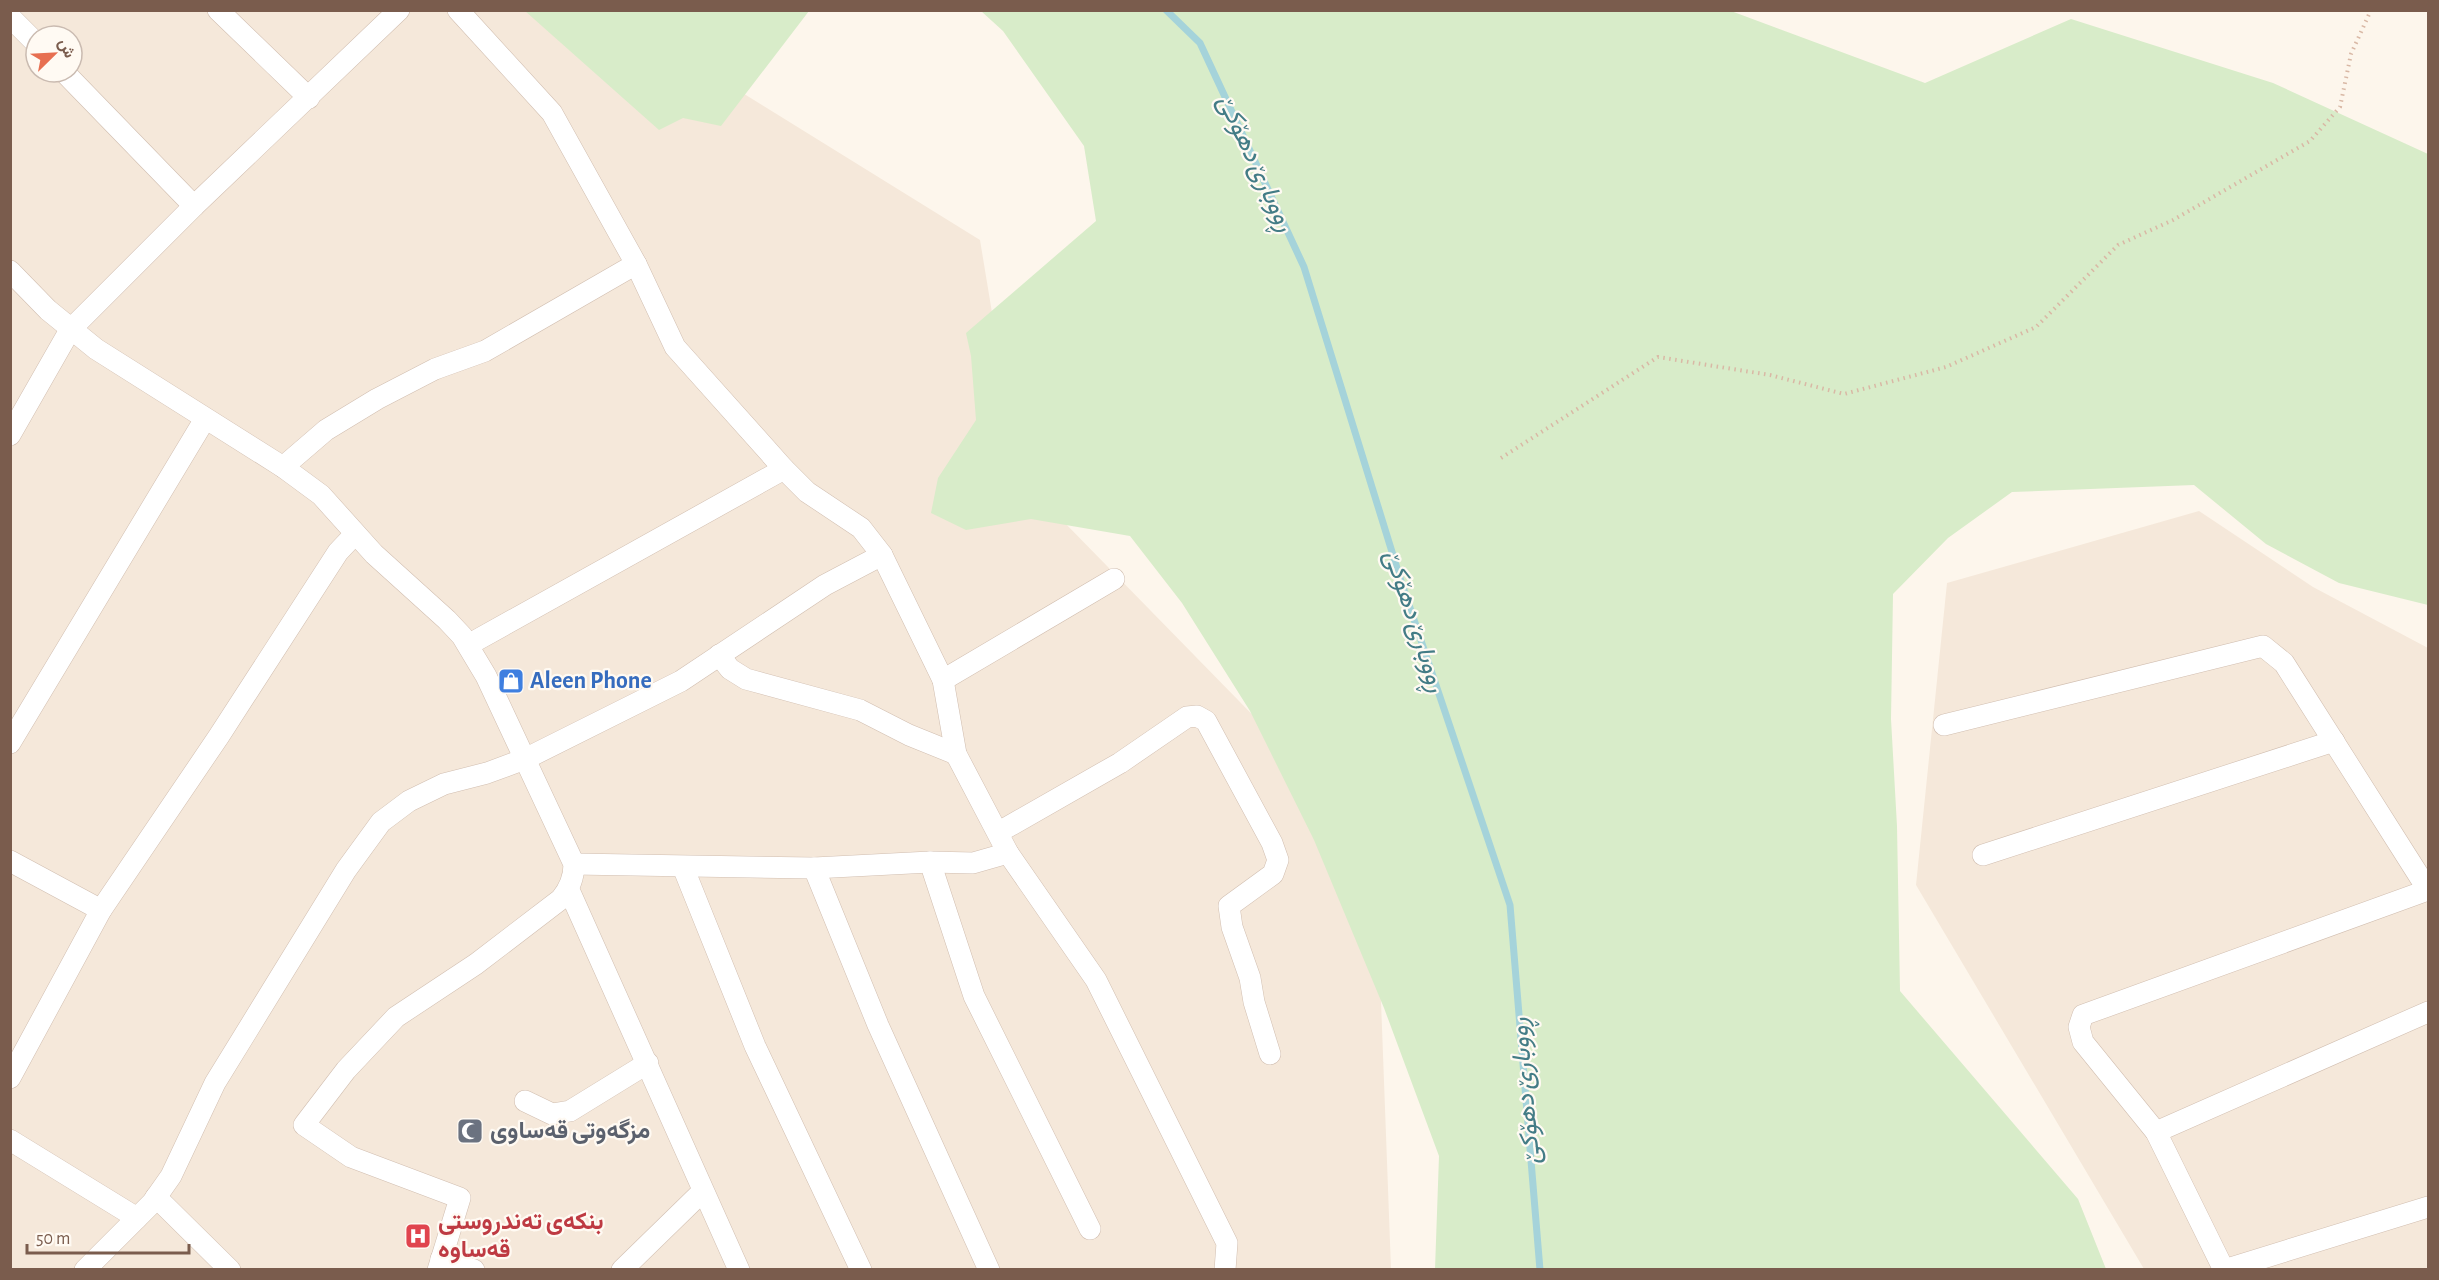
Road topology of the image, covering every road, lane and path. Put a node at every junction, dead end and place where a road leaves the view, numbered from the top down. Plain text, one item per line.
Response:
1 (218, 10) edge
2 (399, 10) edge
3 (458, 10) edge
4 (2371, 10) edge
5 (10, 16) edge
6 (24, 31) edge
7 (76, 84) edge
8 (309, 98) junction
9 (194, 206) junction
10 (636, 264) junction
11 (10, 271) edge
12 (70, 330) junction
13 (205, 419) junction
14 (10, 435) edge
15 (1501, 458) dead end
16 (283, 467) junction
17 (784, 469) junction
18 (355, 534) junction
19 (882, 555) junction
20 (1113, 579) dead end
21 (468, 645) junction
22 (719, 655) junction
23 (943, 680) junction
24 (1944, 725) dead end
25 (2334, 741) junction
26 (10, 743) edge
27 (956, 754) junction
28 (525, 759) junction
29 (999, 832) junction
30 (1008, 853) junction
31 (1983, 855) dead end
32 (10, 861) edge
33 (930, 862) junction
34 (574, 864) junction
35 (683, 867) junction
36 (814, 868) junction
37 (569, 890) junction
38 (2428, 890) edge
39 (101, 910) junction
40 (2428, 1012) edge
41 (1270, 1054) dead end
42 (648, 1063) junction
43 (10, 1078) edge
44 (525, 1101) dead end
45 (2156, 1132) junction
46 (10, 1140) edge
47 (702, 1192) junction
48 (156, 1197) junction
49 (2428, 1207) edge
50 (137, 1218) junction
51 (1090, 1229) dead end
52 (440, 1264) edge
53 (85, 1269) edge
54 (230, 1269) edge
55 (474, 1269) edge
56 (622, 1269) edge
57 (739, 1269) edge
58 (861, 1269) edge
59 (988, 1269) edge
60 (1225, 1269) edge
61 (2224, 1269) edge

1 - 8 street
2 - 8 street
3 - 10 street
4 - 15 path
5 - 6 street
7 - 9 street
8 - 9 street
9 - 12 street
10 - 16 street
10 - 17 street
11 - 12 street
12 - 13 street
12 - 14 street
13 - 16 street
13 - 26 street
16 - 18 street
17 - 19 street
17 - 21 street
18 - 21 street
18 - 39 street
19 - 22 street
19 - 23 street
20 - 23 street
21 - 28 street
22 - 27 street
22 - 28 street
23 - 27 street
24 - 25 street
25 - 31 street
25 - 38 street
27 - 29 street
28 - 34 street
28 - 48 street
29 - 30 street
29 - 41 street
30 - 33 street
30 - 60 street
32 - 39 street
33 - 36 street
33 - 51 street
34 - 35 street
34 - 37 street
35 - 36 street
35 - 58 street
36 - 59 street
37 - 42 street
37 - 52 street
38 - 45 street
39 - 43 street
40 - 45 street
42 - 44 street
42 - 47 street
45 - 61 street
46 - 50 street
47 - 56 street
47 - 57 street
48 - 50 street
48 - 54 street
49 - 61 street
50 - 53 street
52 - 55 street

